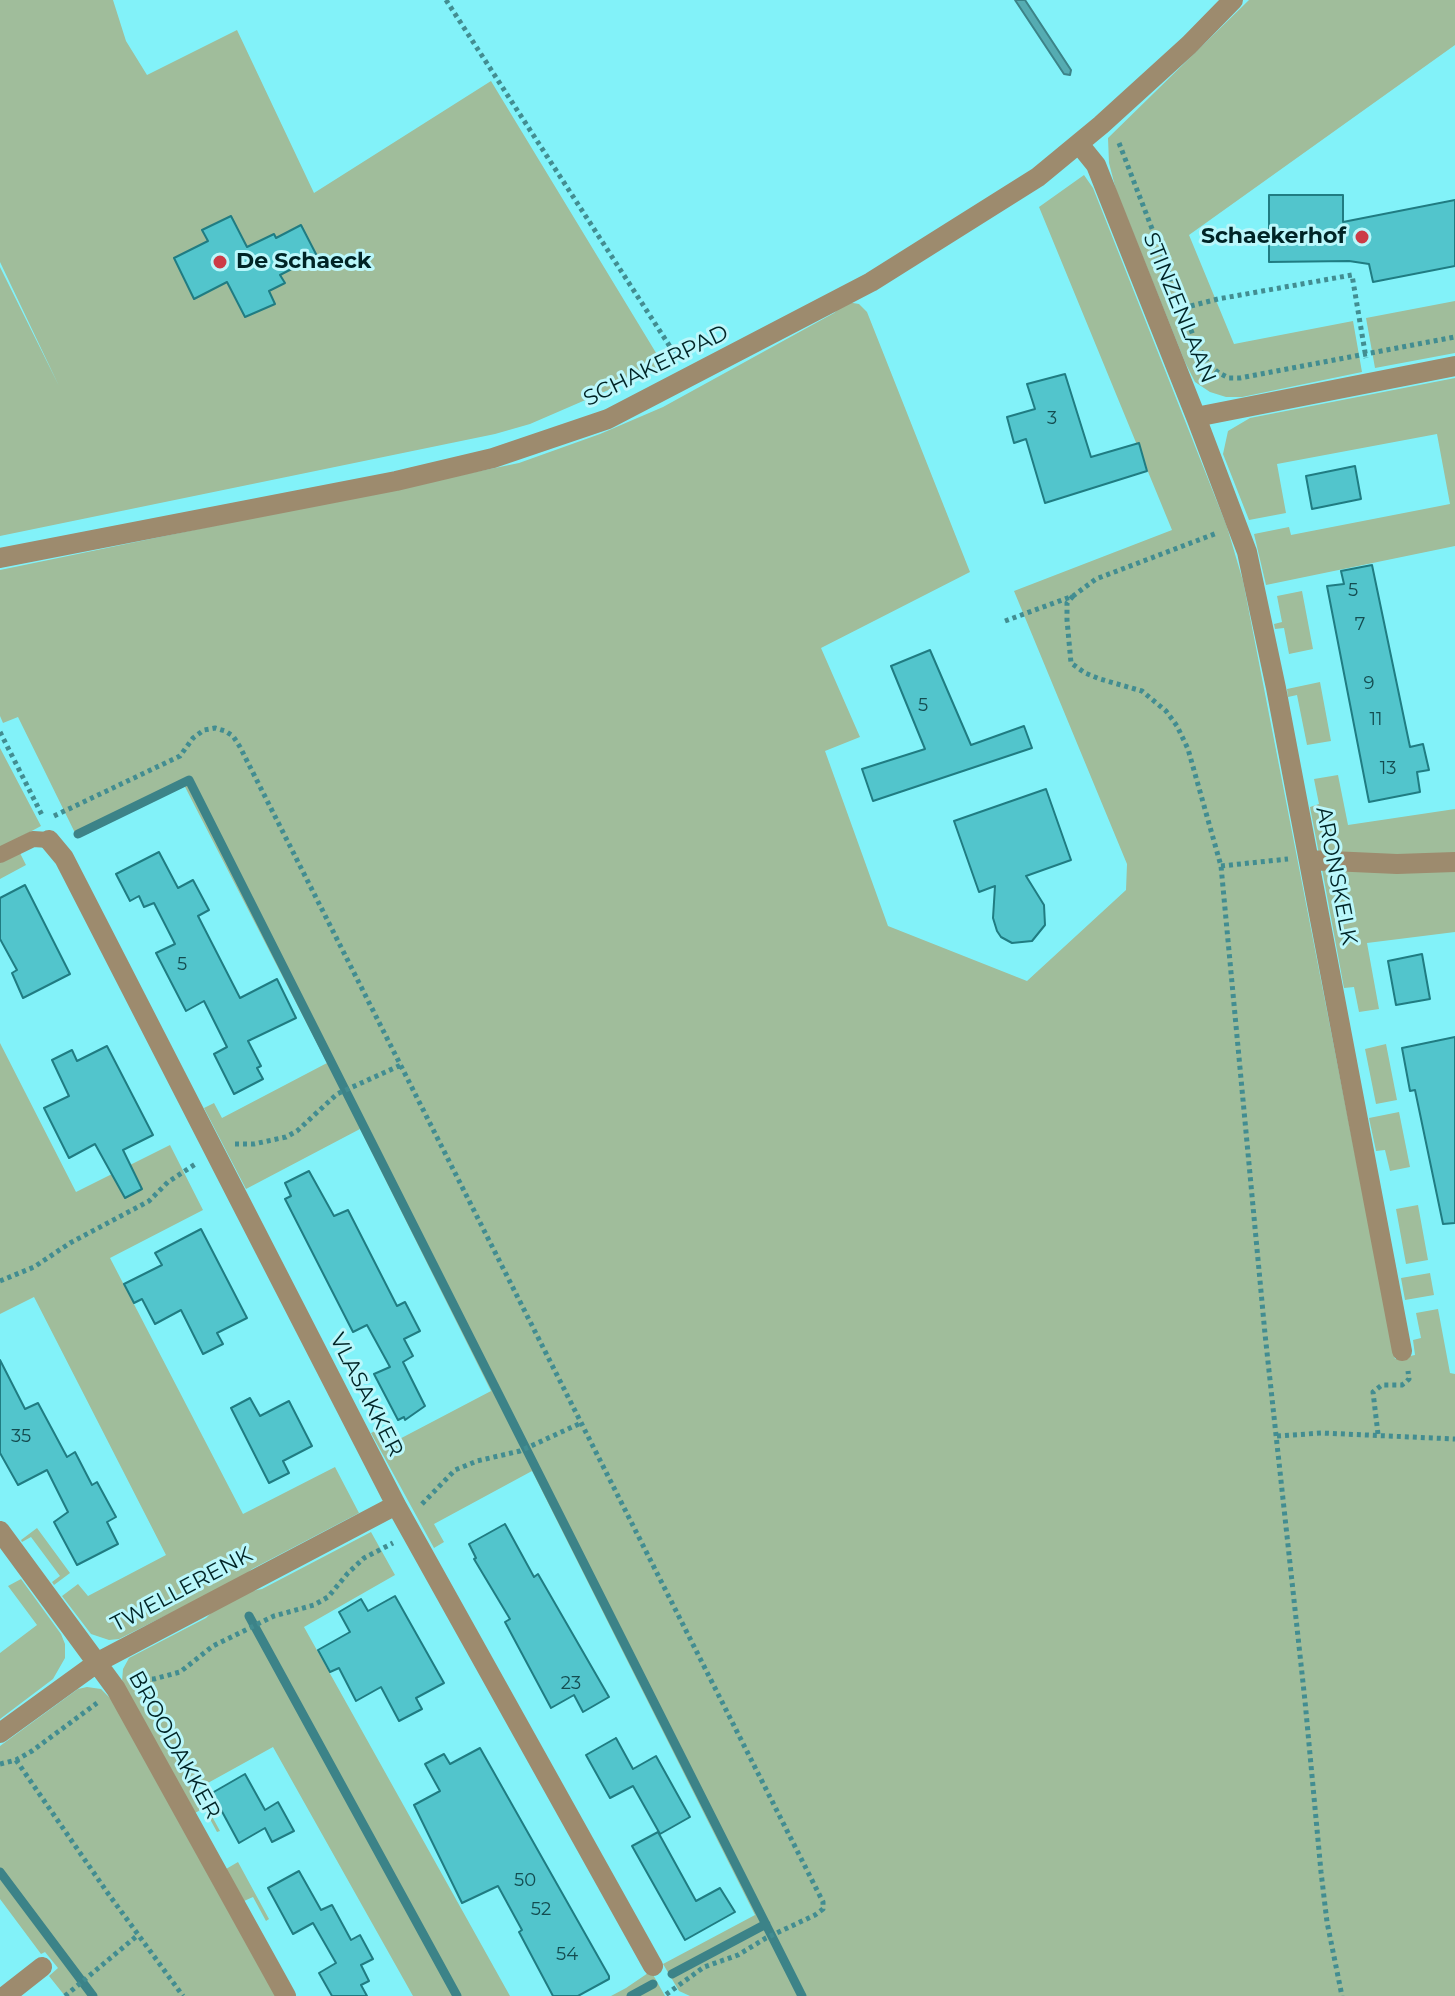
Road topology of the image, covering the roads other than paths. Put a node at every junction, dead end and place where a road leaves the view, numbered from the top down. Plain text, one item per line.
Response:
1 (1233, 0) edge
2 (1079, 144) junction
3 (1455, 366) edge
4 (1196, 417) junction
5 (0, 558) edge
6 (47, 830) joint
7 (0, 855) edge
8 (1309, 860) junction
9 (1455, 862) edge
10 (1402, 1351) road end
11 (403, 1518) junction
12 (0, 1531) edge
13 (98, 1662) junction
14 (0, 1733) edge
15 (653, 1966) dead end
16 (42, 1967) dead end
17 (5, 1996) edge
18 (286, 1996) edge

1 - 2 street, SCHAKERPAD
2 - 4 street, STINZENLAAN
2 - 5 street, SCHAKERPAD
3 - 4 street, STINZENLAAN
4 - 8 street, ARONSKELK
6 - 7 lane
6 - 11 street, VLASAKKER
8 - 9 street
8 - 10 street, ARONSKELK
11 - 13 street, TWELLERENK
11 - 15 street, VLASAKKER
12 - 13 street, BROODAKKER
13 - 14 street, TWELLERENK
13 - 18 street, BROODAKKER
16 - 17 street

